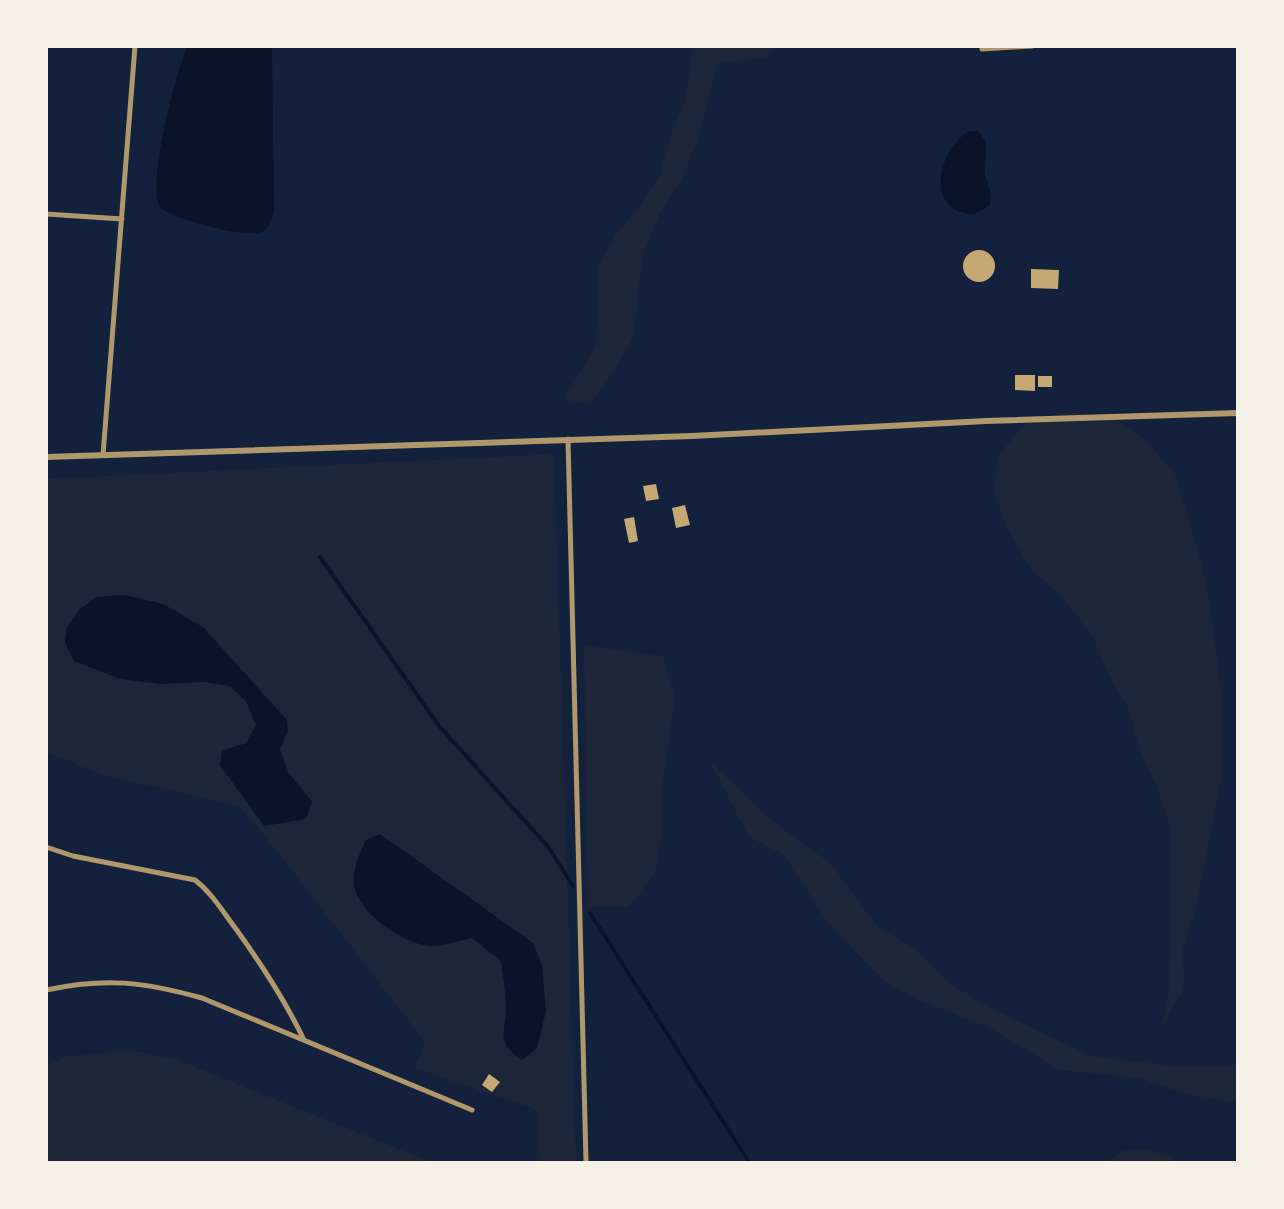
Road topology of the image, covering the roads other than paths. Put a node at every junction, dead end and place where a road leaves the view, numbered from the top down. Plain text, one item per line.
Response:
1 (135, 46) edge
2 (982, 46) edge
3 (1032, 46) edge
4 (46, 214) edge
5 (122, 219) junction
6 (1238, 413) edge
7 (568, 439) junction
8 (103, 455) junction
9 (46, 457) edge
10 (46, 847) edge
11 (46, 990) edge
12 (304, 1040) junction
13 (472, 1110) dead end
14 (586, 1162) edge

1 - 5 street
2 - 3 street
4 - 5 street
5 - 8 street
6 - 7 street
7 - 8 street
7 - 14 street
8 - 9 street
10 - 12 street
11 - 12 street
12 - 13 street

